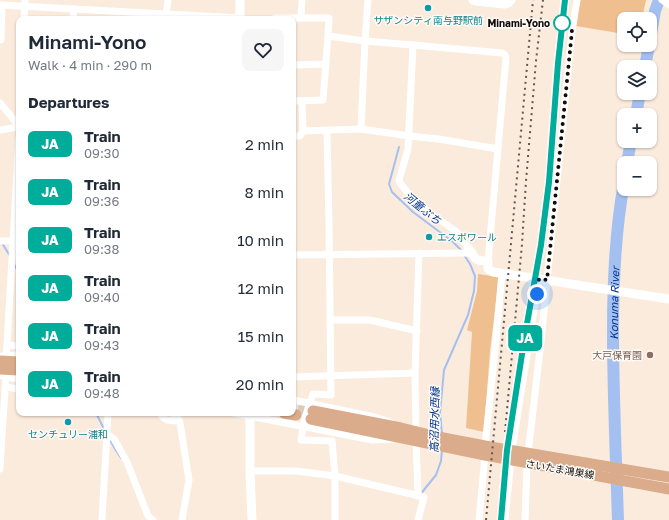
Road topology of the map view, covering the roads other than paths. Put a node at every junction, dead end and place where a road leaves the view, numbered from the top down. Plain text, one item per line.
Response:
1 (168, 0) edge
2 (240, 0) edge
3 (302, 0) edge
4 (368, 0) edge
5 (473, 0) edge
6 (511, 0) edge
7 (577, 0) edge
8 (25, 3) edge
9 (1, 5) edge
10 (74, 9) junction
11 (24, 16) edge
12 (73, 16) edge
13 (166, 16) edge
14 (240, 16) edge
15 (296, 18) edge
16 (301, 18) junction
17 (328, 36) junction
18 (0, 40) edge
19 (365, 41) junction
20 (413, 45) junction
21 (326, 64) junction
22 (296, 65) edge
23 (296, 101) edge
24 (302, 101) junction
25 (0, 103) edge
26 (16, 122) edge
27 (16, 127) edge
28 (361, 129) junction
29 (0, 130) edge
30 (303, 131) junction
31 (327, 131) junction
32 (296, 136) edge
33 (409, 136) junction
34 (498, 149) junction
35 (2, 241) edge
36 (16, 241) edge
37 (466, 252) junction
38 (419, 253) junction
39 (296, 255) edge
40 (329, 255) junction
41 (488, 262) junction
42 (502, 273) junction
43 (543, 280) junction
44 (669, 299) edge
45 (330, 320) junction
46 (417, 331) junction
47 (7, 345) junction
48 (16, 346) edge
49 (16, 355) edge
50 (2, 358) edge
51 (16, 361) edge
52 (16, 371) edge
53 (415, 373) junction
54 (2, 374) edge
55 (331, 376) junction
56 (296, 377) edge
57 (16, 378) edge
58 (5, 387) junction
59 (16, 389) edge
60 (296, 408) edge
61 (311, 411) junction
62 (108, 416) edge
63 (162, 416) edge
64 (175, 416) edge
65 (250, 416) edge
66 (258, 416) edge
67 (179, 420) junction
68 (303, 427) junction
69 (402, 433) junction
70 (106, 436) junction
71 (416, 436) junction
72 (485, 450) junction
73 (512, 455) junction
74 (528, 458) junction
75 (0, 469) edge
76 (250, 471) junction
77 (625, 475) junction
78 (335, 476) junction
79 (669, 477) edge
80 (669, 489) edge
81 (420, 497) junction
82 (102, 520) edge
83 (153, 520) edge
84 (182, 520) edge
85 (252, 520) edge
86 (336, 520) edge
87 (418, 520) edge
88 (479, 520) edge
89 (505, 520) edge
90 (525, 520) edge

1 - 13 street
2 - 14 street
3 - 16 street
4 - 19 street
5 - 6 street
7 - 43 street
8 - 9 street
8 - 10 street
8 - 11 street
9 - 18 street
10 - 12 street
10 - 13 street
15 - 16 street
16 - 17 street
17 - 19 street
17 - 21 street
19 - 20 street
19 - 28 street
20 - 33 street
20 - 34 street
21 - 22 street
21 - 24 street
23 - 24 street
24 - 30 street
25 - 26 street
27 - 29 street
28 - 31 street
28 - 33 street
30 - 31 street
30 - 32 street
31 - 40 street
33 - 34 street
33 - 37 street
34 - 41 street
35 - 36 street
36 - 47 street
37 - 38 street
37 - 41 street
38 - 40 street
38 - 46 street
39 - 40 street
40 - 45 street
41 - 42 street
42 - 43 street
42 - 72 street
43 - 44 street
43 - 73 street
43 - 74 street
45 - 46 street
45 - 55 street
46 - 53 street
47 - 48 street
47 - 50 street
49 - 50 street
50 - 51 main road
52 - 54 main road
53 - 55 street
53 - 71 street
54 - 57 street
54 - 58 street
55 - 56 street
55 - 61 street
58 - 59 street
58 - 75 street
60 - 61 street
61 - 68 street
61 - 69 main road, さいたま鴻巣線
61 - 69 street
62 - 70 street
63 - 67 street
64 - 67 street
65 - 76 street
66 - 68 street
67 - 84 street
68 - 69 street
68 - 78 street
69 - 71 main road, さいたま鴻巣線
70 - 82 street
70 - 83 street
71 - 72 main road, さいたま鴻巣線
71 - 81 street
72 - 73 main road, さいたま鴻巣線
72 - 88 street
73 - 74 main road, さいたま鴻巣線
73 - 89 street
74 - 77 main road, さいたま鴻巣線
74 - 90 street
76 - 78 street
76 - 85 street
77 - 79 main road, さいたま鴻巣線
77 - 80 main road, さいたま鴻巣線
78 - 81 street
78 - 86 street
81 - 87 street

